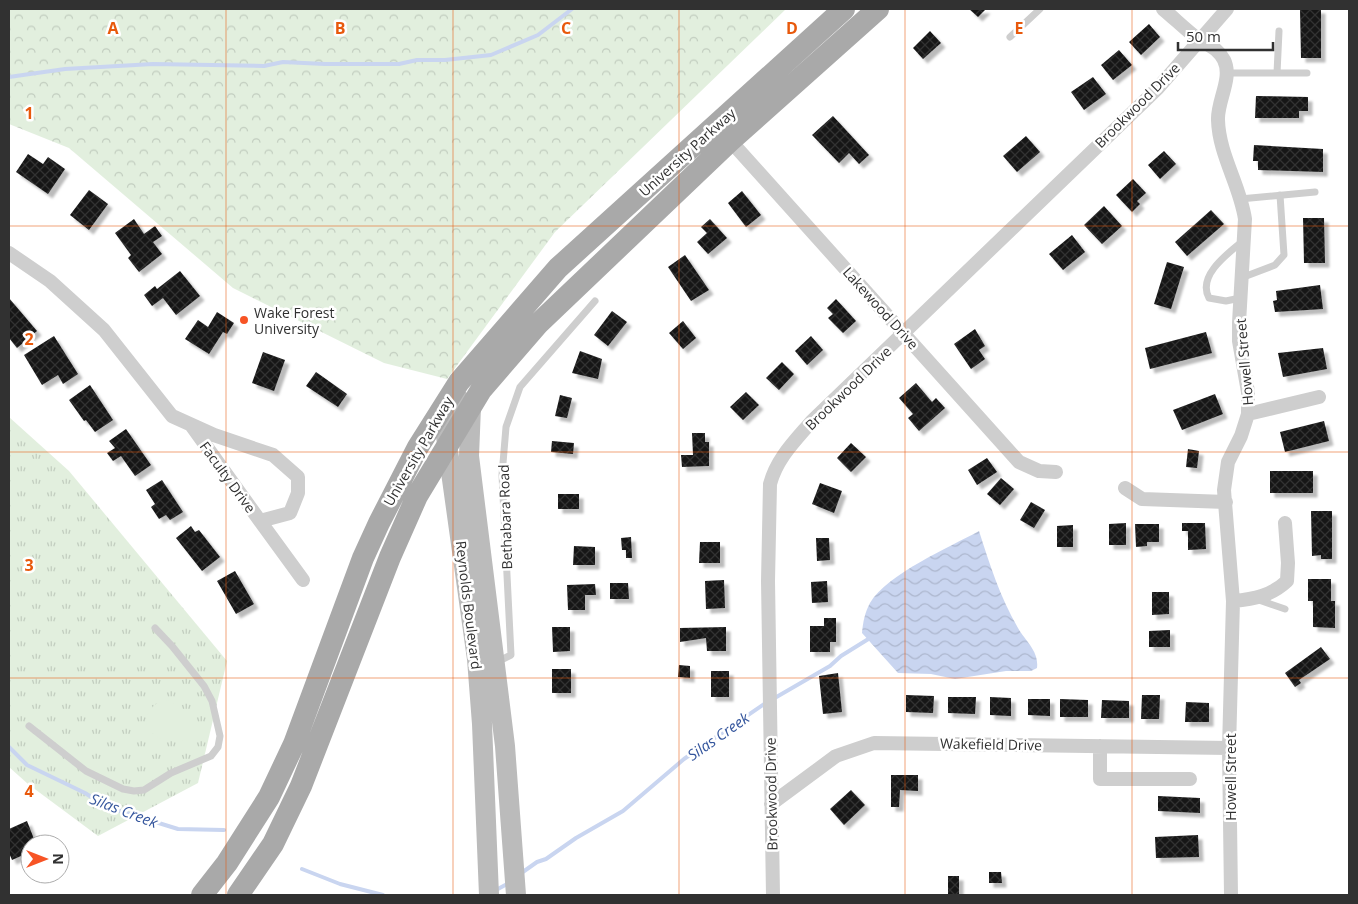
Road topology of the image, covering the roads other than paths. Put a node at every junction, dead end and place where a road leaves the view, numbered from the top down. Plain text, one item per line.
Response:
1 (844, 9) edge
2 (878, 9) edge
3 (1040, 9) edge
4 (1163, 9) edge
5 (1227, 9) edge
6 (1279, 32) dead end
7 (1010, 37) dead end
8 (1199, 40) junction
9 (1226, 73) junction
10 (1277, 73) junction
11 (1306, 73) dead end
12 (724, 133) junction
13 (1315, 192) dead end
14 (1280, 195) junction
15 (1240, 199) junction
16 (1243, 241) junction
17 (9, 253) edge
18 (1241, 278) junction
19 (1240, 298) junction
20 (595, 301) dead end
21 (500, 332) junction
22 (904, 333) junction
23 (1319, 397) dead end
24 (471, 407) junction
25 (1248, 414) junction
26 (191, 425) junction
27 (448, 443) junction
28 (1056, 472) dead end
29 (1125, 488) dead end
30 (1226, 502) junction
31 (260, 521) junction
32 (1285, 522) dead end
33 (303, 580) dead end
34 (1256, 599) junction
35 (1233, 600) junction
36 (1285, 609) dead end
37 (156, 628) dead end
38 (495, 664) junction
39 (29, 726) dead end
40 (1100, 746) junction
41 (1229, 748) junction
42 (1190, 779) dead end
43 (771, 804) junction
44 (202, 895) edge
45 (238, 895) edge
46 (489, 895) edge
47 (516, 895) edge
48 (773, 895) edge
49 (1231, 895) edge

1 - 12 main road, University Parkway
2 - 12 main road, University Parkway
3 - 7 lane
4 - 8 street
5 - 8 street, Brookwood Drive
6 - 10 lane
8 - 9 street
8 - 22 street, Brookwood Drive
9 - 10 lane
9 - 15 street, Howell Street
10 - 11 lane
12 - 21 main road, University Parkway
12 - 22 street, Lakewood Drive
12 - 24 main road, University Parkway
13 - 14 lane
14 - 15 lane
14 - 18 lane
15 - 16 street, Howell Street
16 - 18 street, Howell Street
16 - 19 lane
17 - 26 street, Faculty Drive
18 - 19 street, Howell Street
19 - 25 street, Howell Street
20 - 38 lane, Bethabara Road
21 - 27 main road, Reynolds Boulevard
21 - 44 main road, University Parkway
22 - 28 street, Lakewood Drive
22 - 43 street, Brookwood Drive
23 - 25 street
24 - 27 main road, University Parkway
24 - 38 main road, Reynolds Boulevard
25 - 30 street, Howell Street
26 - 31 street, Faculty Drive
26 - 31 street, Faculty Drive
27 - 45 main road, University Parkway
27 - 46 main road, Reynolds Boulevard
29 - 30 street
30 - 35 street, Howell Street
31 - 33 street
32 - 34 street
34 - 35 street
34 - 36 lane
35 - 41 street, Howell Street
37 - 39 lane
38 - 47 main road, Reynolds Boulevard
40 - 41 street, Wakefield Drive
40 - 42 street
40 - 43 street, Wakefield Drive
41 - 49 street, Howell Street
43 - 48 street, Brookwood Drive

